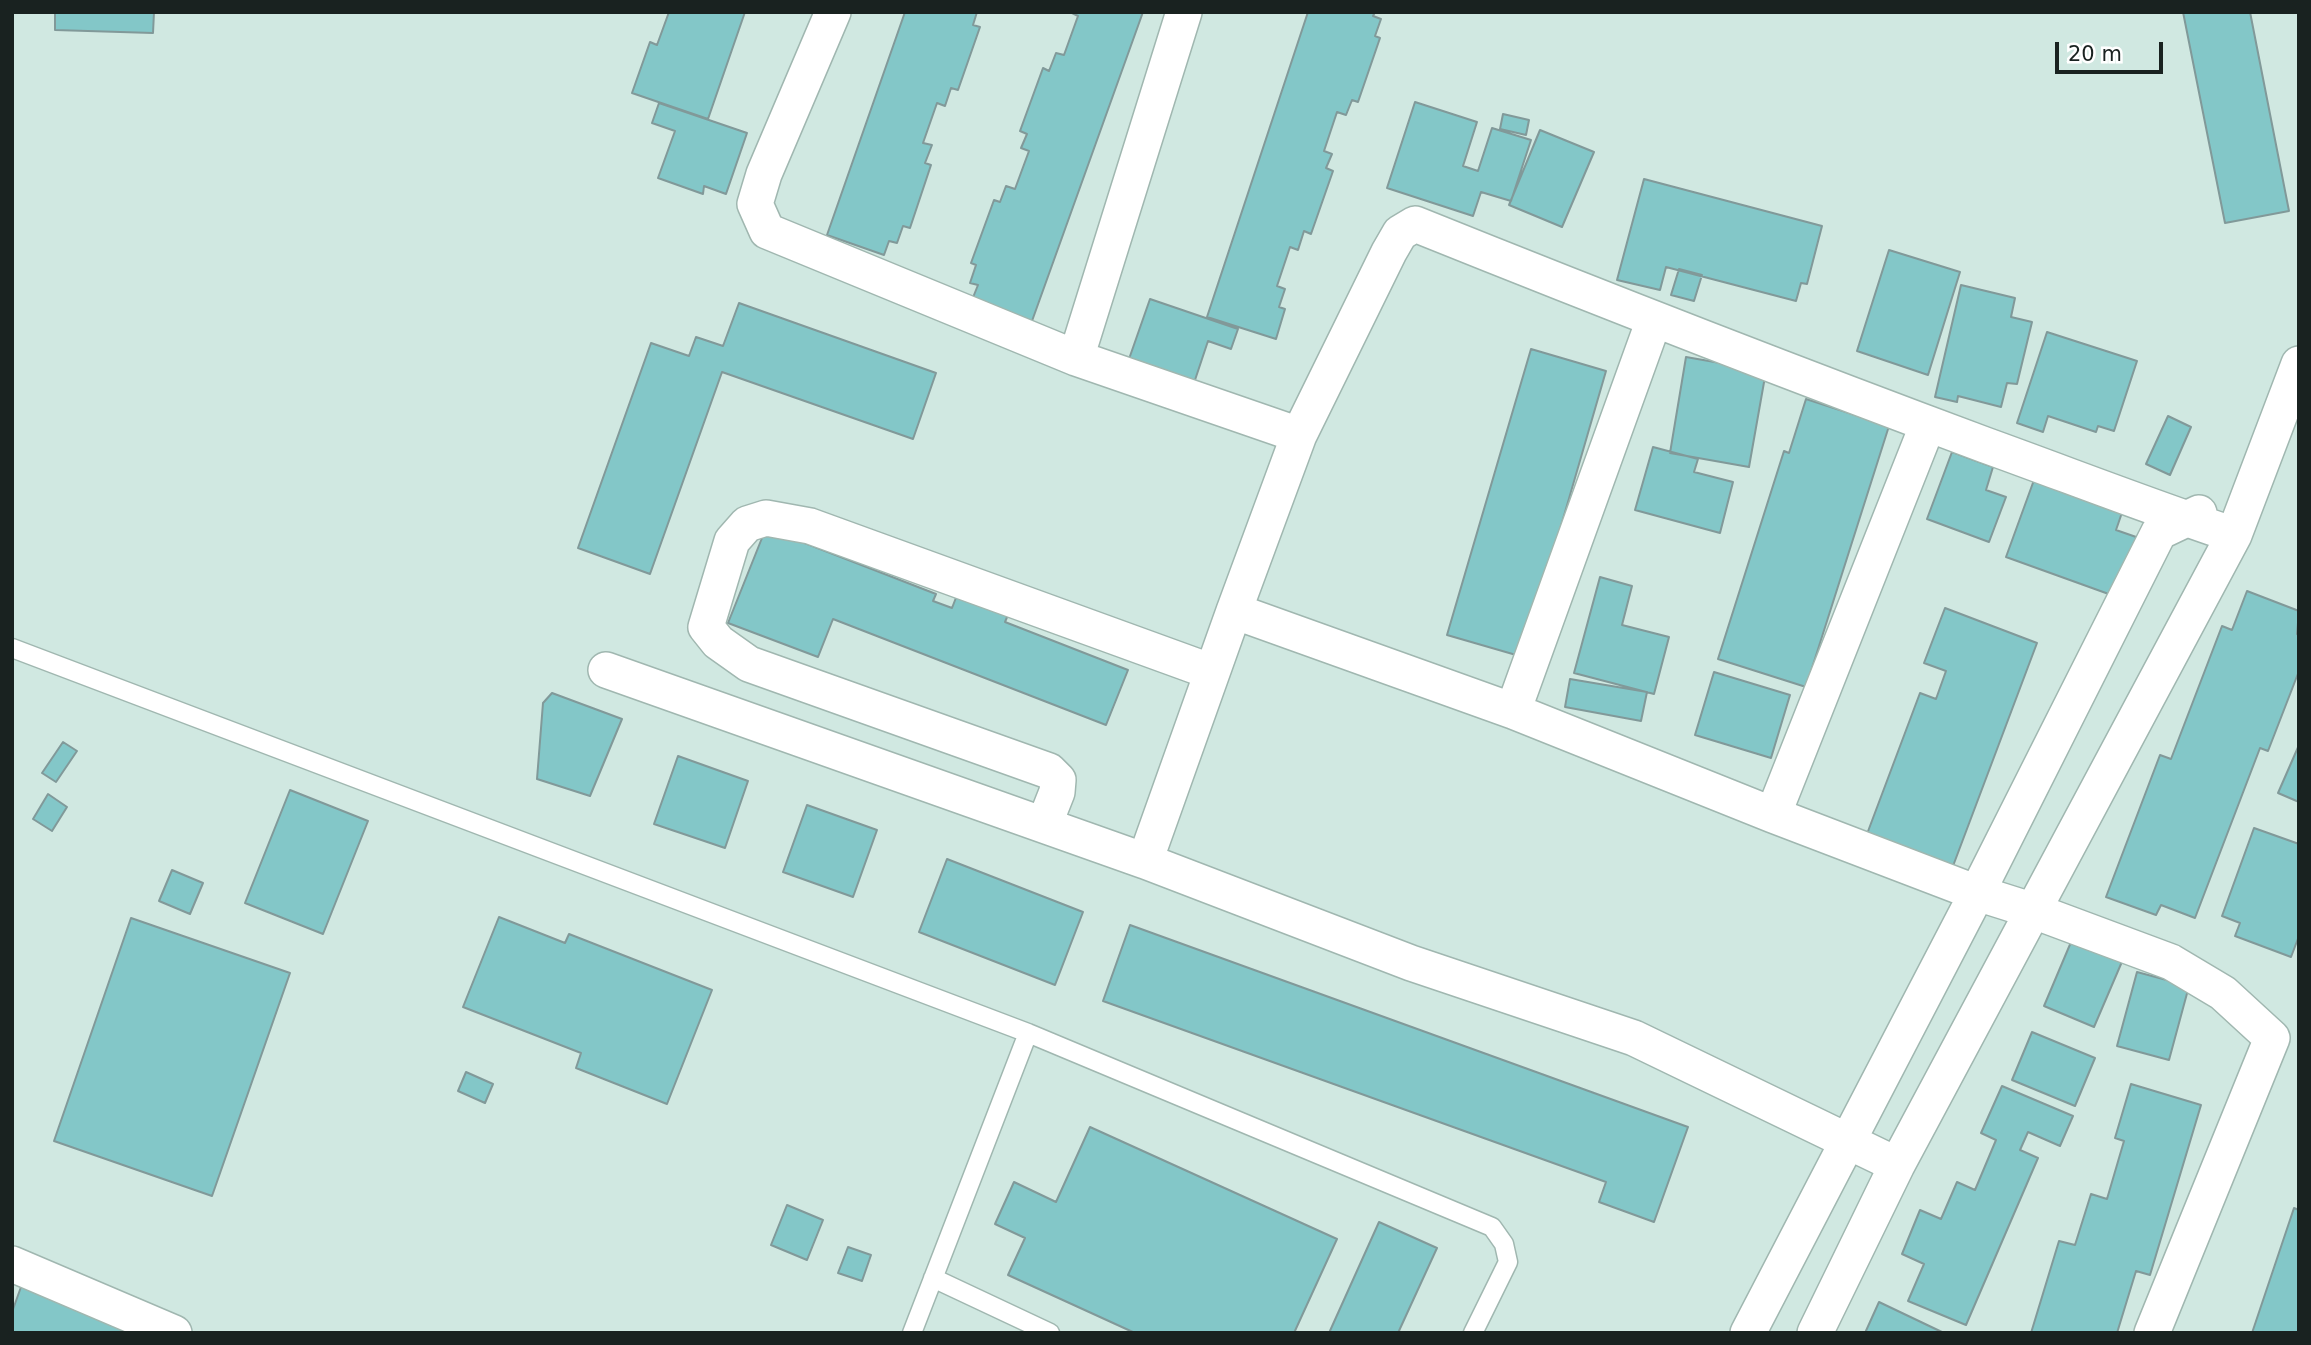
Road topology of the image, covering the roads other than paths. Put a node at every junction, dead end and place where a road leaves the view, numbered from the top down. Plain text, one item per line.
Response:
1 (833, 12) edge
2 (1184, 12) edge
3 (1654, 320) junction
4 (1076, 358) junction
5 (2299, 364) edge
6 (1928, 424) junction
7 (1299, 435) junction
8 (2252, 493) junction
9 (2184, 518) junction
10 (2234, 534) junction
11 (1234, 611) junction
12 (12, 648) edge
13 (606, 670) dead end
14 (1212, 672) junction
15 (1513, 711) junction
16 (1773, 815) junction
17 (1044, 825) junction
18 (1145, 861) junction
19 (1977, 893) junction
20 (2034, 911) junction
21 (1028, 1034) junction
22 (2285, 1044) edge
23 (1846, 1141) junction
24 (1897, 1165) junction
25 (12, 1264) edge
26 (933, 1278) junction
27 (174, 1333) edge
28 (912, 1333) edge
29 (1050, 1333) edge
30 (1473, 1333) edge
31 (1748, 1333) edge
32 (1815, 1333) edge
33 (2152, 1333) edge

1 - 4 street
2 - 4 street
3 - 6 street
3 - 7 street
3 - 15 street
4 - 7 street
5 - 8 street
6 - 9 street
6 - 16 street
7 - 11 street
8 - 9 street
8 - 10 street
9 - 10 street
9 - 19 street
10 - 20 street
11 - 14 street
11 - 15 street
12 - 21 lane
13 - 17 street
14 - 17 street
14 - 18 street
15 - 16 street
16 - 19 street
17 - 18 street
18 - 23 street
19 - 20 street
19 - 23 street
20 - 22 street
20 - 24 street
21 - 26 lane
21 - 30 lane
22 - 33 street
23 - 24 street
23 - 31 street
24 - 32 street
25 - 27 street
26 - 28 lane
26 - 29 lane

